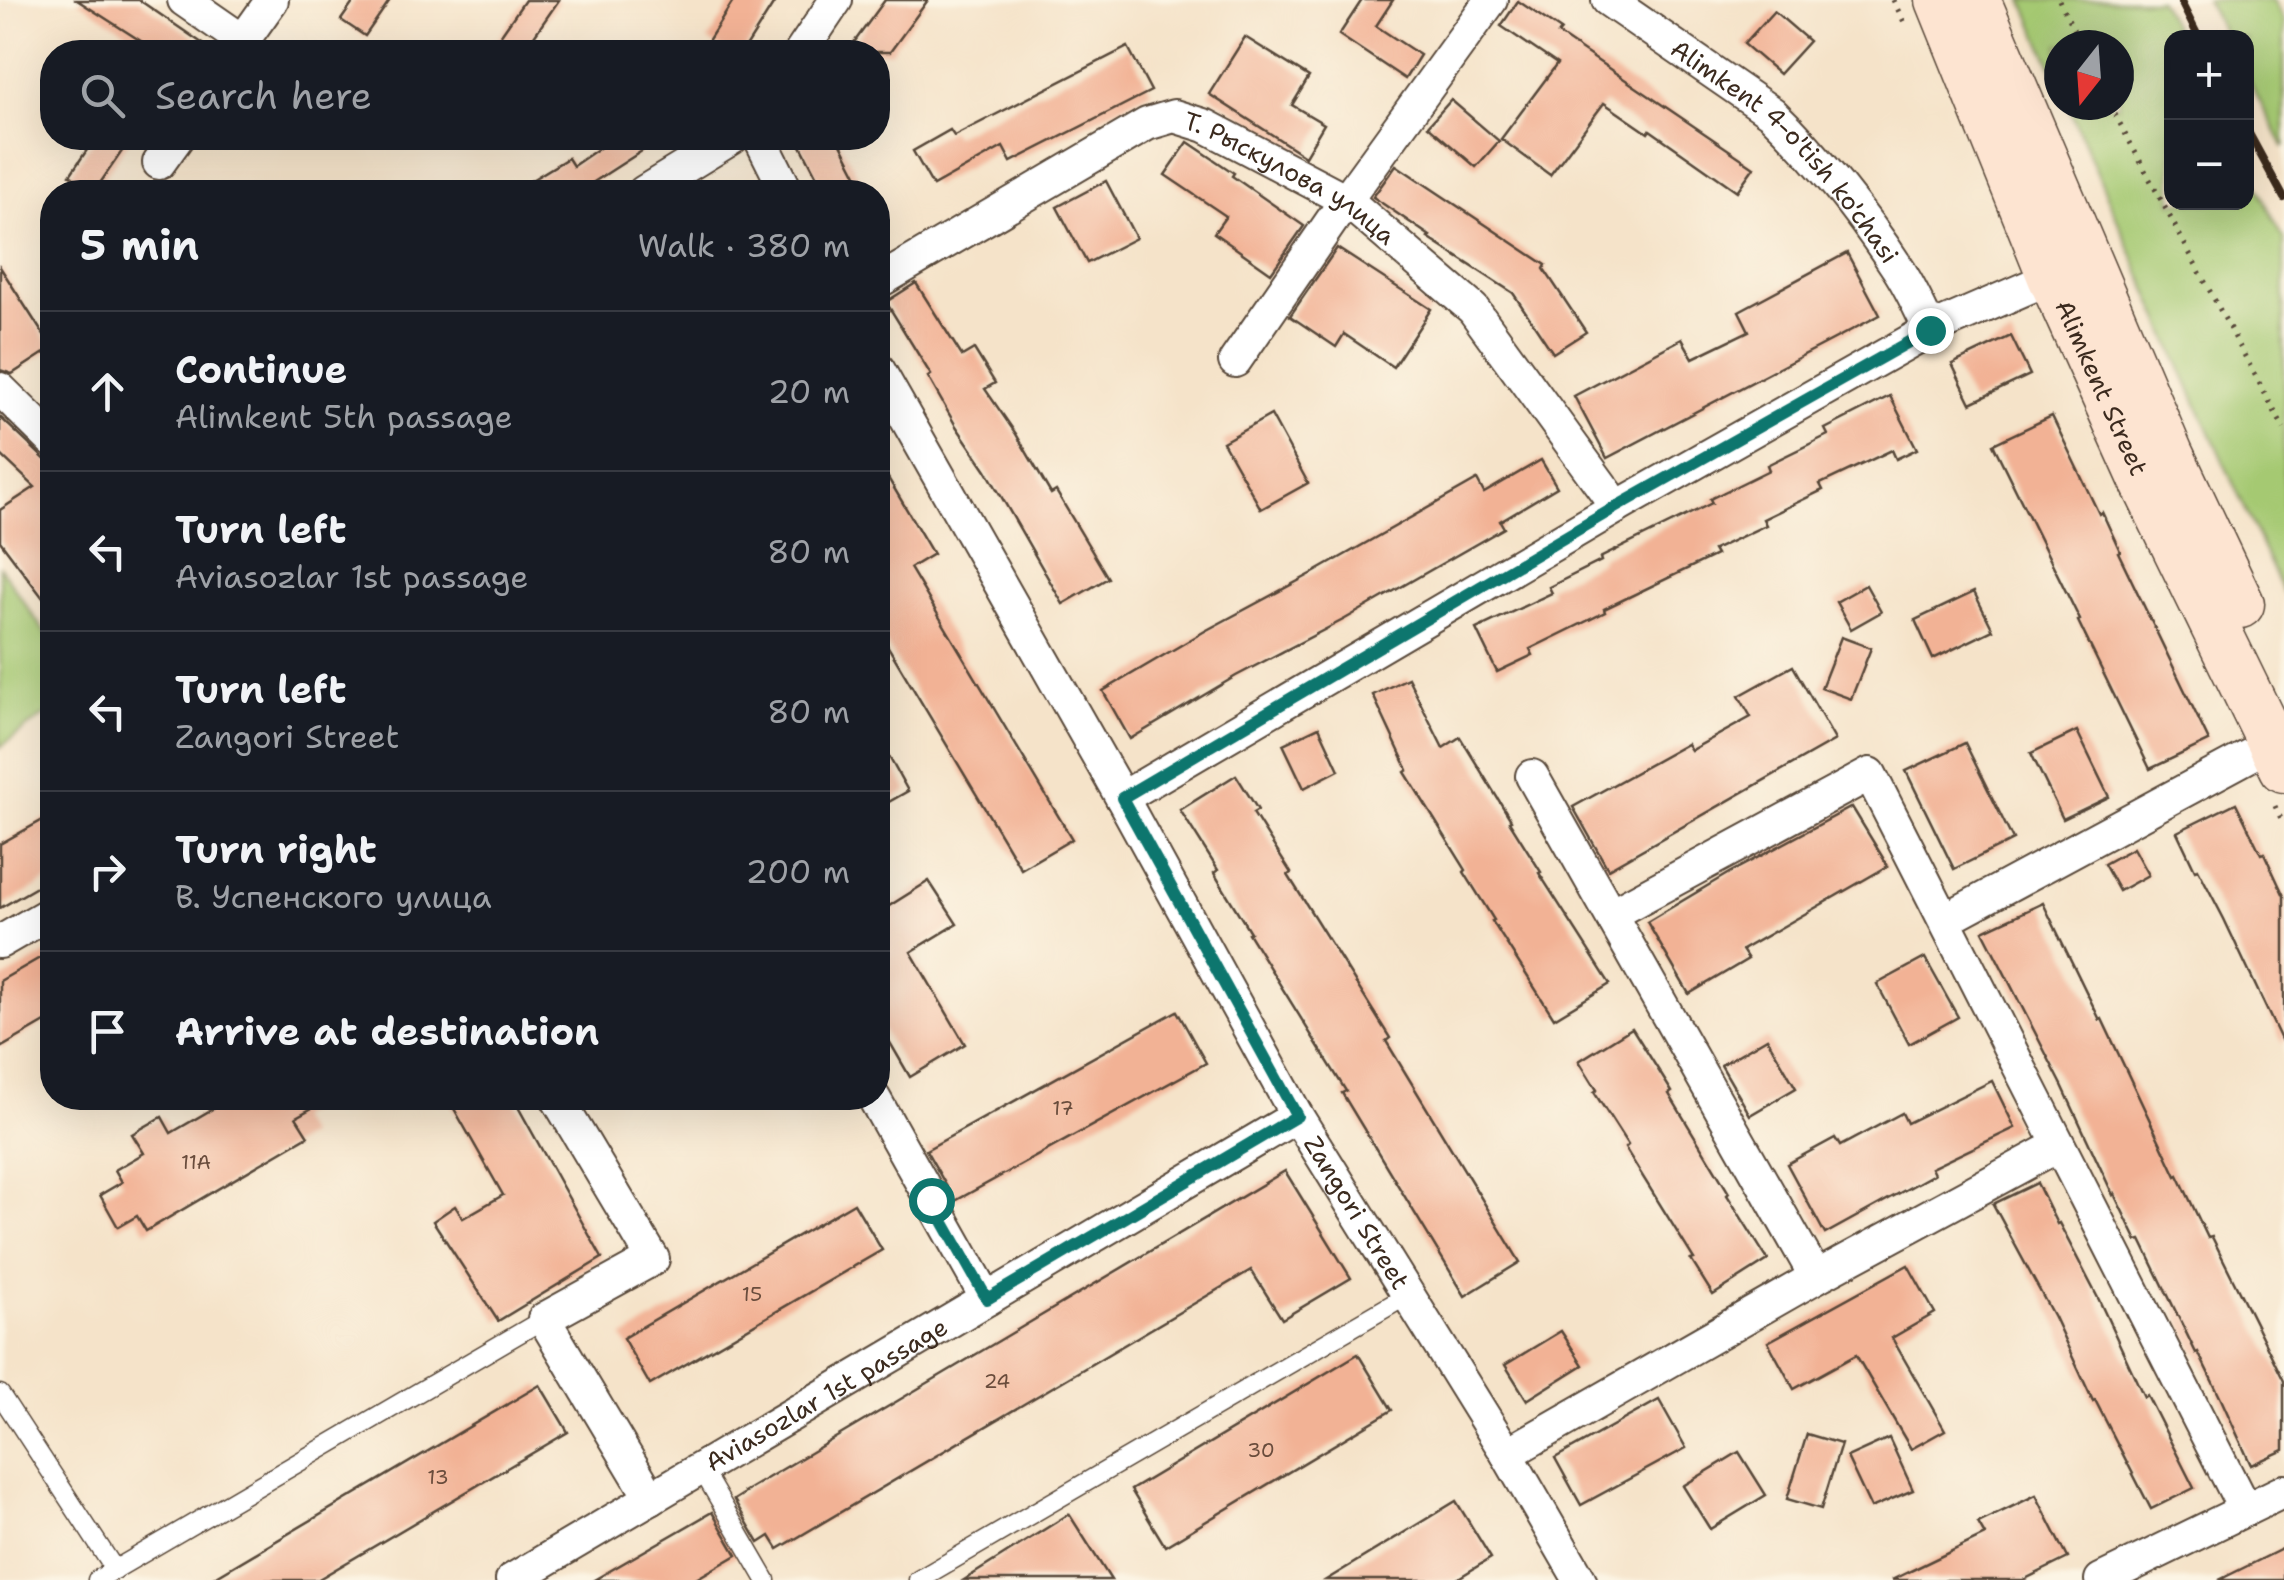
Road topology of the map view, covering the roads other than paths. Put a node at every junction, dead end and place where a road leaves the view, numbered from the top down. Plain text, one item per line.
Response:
1 (184, 0) edge
2 (272, 0) edge
3 (836, 0) edge
4 (1490, 0) edge
5 (1608, 0) edge
6 (1940, 0) edge
7 (1976, 0) edge
8 (231, 40) edge
9 (244, 40) edge
10 (809, 40) edge
11 (712, 150) edge
12 (766, 150) edge
13 (664, 180) edge
14 (781, 180) edge
15 (1346, 200) junction
16 (890, 275) edge
17 (2052, 277) junction
18 (1930, 330) junction
19 (1235, 361) dead end
20 (0, 389) edge
21 (890, 390) edge
22 (40, 428) edge
23 (1616, 507) junction
24 (2284, 697) edge
25 (2280, 749) edge
26 (1532, 776) dead end
27 (1122, 798) junction
28 (1611, 914) junction
29 (1946, 918) junction
30 (40, 919) edge
31 (0, 942) edge
32 (564, 1110) edge
33 (881, 1110) edge
34 (1297, 1116) junction
35 (2058, 1146) junction
36 (1816, 1277) junction
37 (1408, 1295) junction
38 (987, 1299) junction
39 (544, 1319) junction
40 (0, 1394) edge
41 (1507, 1454) junction
42 (701, 1468) junction
43 (2284, 1490) edge
44 (651, 1498) junction
45 (2245, 1510) junction
46 (115, 1570) junction
47 (97, 1580) edge
48 (512, 1580) edge
49 (766, 1580) edge
50 (918, 1580) edge
51 (1580, 1580) edge
52 (2100, 1580) edge

1 - 8 street
2 - 9 street
3 - 10 street
4 - 15 street
5 - 18 street, Alimkent 4-o'tish ko'chasi
6 - 17 main road, Alimkent Street
7 - 24 main road, Alimkent Street
11 - 13 street
12 - 14 street
15 - 16 street, Т. Рыскулова улица
15 - 19 street
15 - 23 street, Т. Рыскулова улица
17 - 18 street
17 - 25 main road, Alimkent Street
18 - 23 street
20 - 22 street
21 - 27 street, Zangori Street
23 - 27 street
25 - 29 street
26 - 28 street
27 - 34 street, Zangori Street
28 - 29 street
28 - 36 street
29 - 35 street
30 - 31 street
32 - 39 street
33 - 38 street
34 - 37 street, Zangori Street
34 - 38 street, Aviasozlar 1st passage
35 - 36 street
35 - 45 street
36 - 41 street
37 - 41 street, Zangori Street
37 - 50 lane
38 - 42 street, Aviasozlar 1st passage
39 - 44 street
39 - 46 lane
40 - 46 lane
41 - 51 street, Zangori Street
42 - 44 street, Aviasozlar 1st passage
42 - 49 lane
43 - 45 street
44 - 48 street, Aviasozlar 1st passage
45 - 52 street
46 - 47 lane

